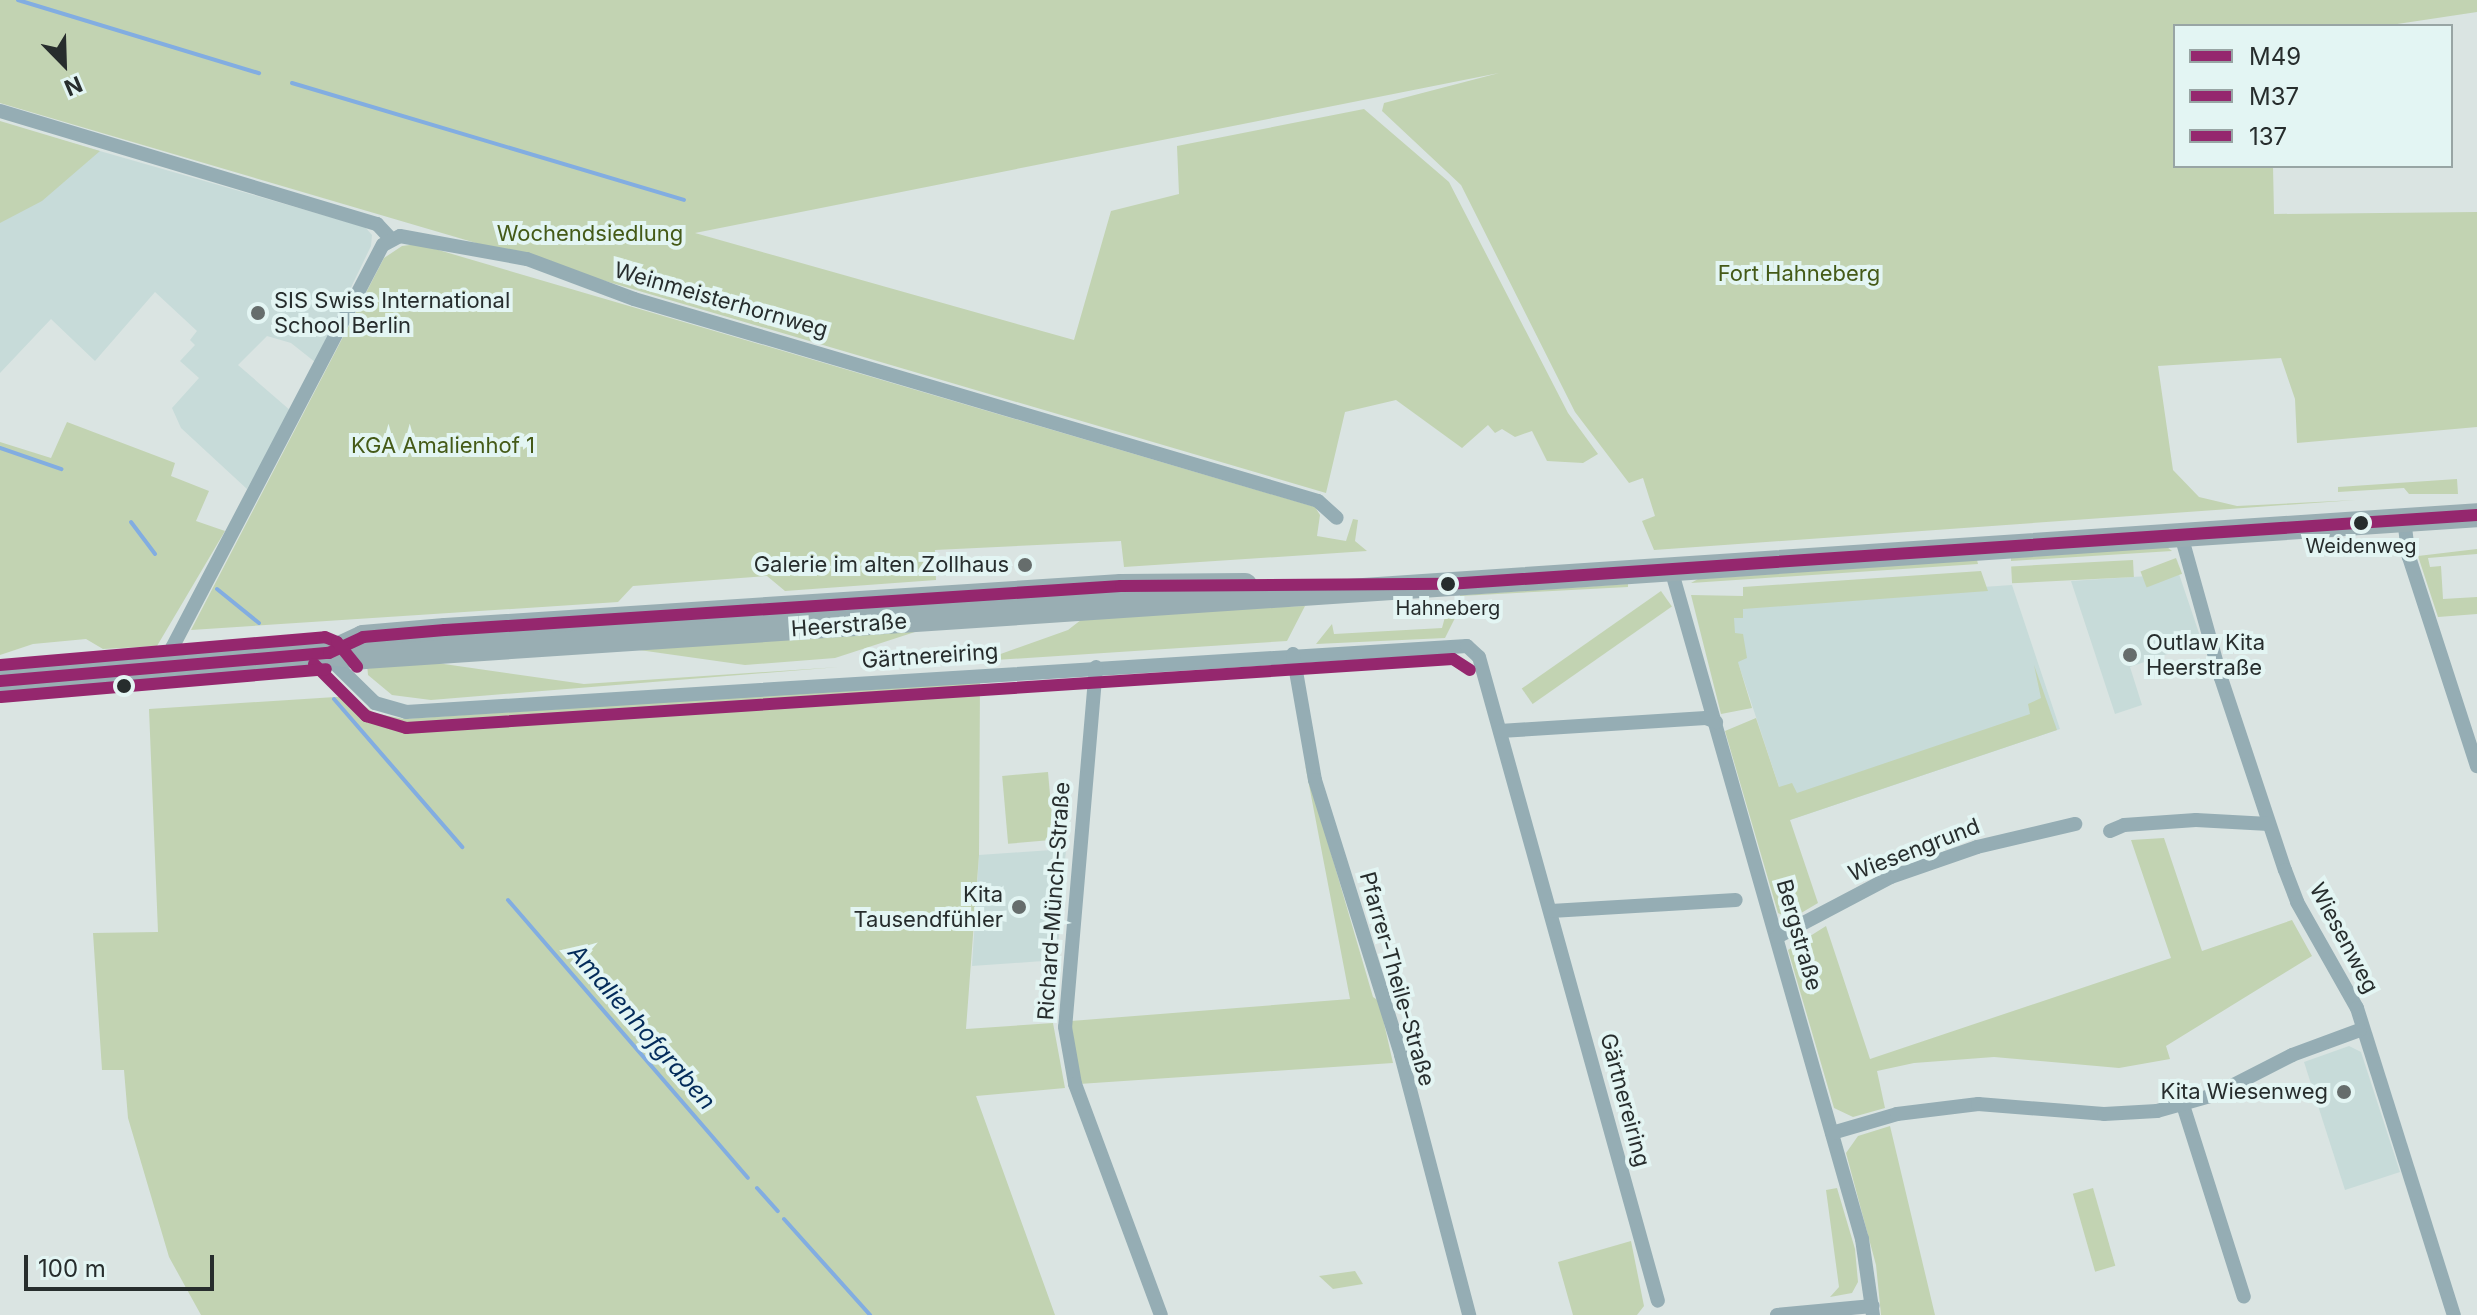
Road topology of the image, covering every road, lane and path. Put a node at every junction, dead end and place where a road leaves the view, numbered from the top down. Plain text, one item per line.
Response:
1 (0, 111) edge
2 (391, 239) junction
3 (2477, 515) edge
4 (1337, 518) dead end
5 (2404, 519) junction
6 (2181, 535) junction
7 (1671, 569) junction
8 (327, 653) junction
9 (1293, 654) junction
10 (172, 665) junction
11 (1096, 667) junction
12 (0, 681) edge
13 (1716, 722) junction
14 (1500, 731) junction
15 (2477, 766) edge
16 (2075, 824) dead end
17 (2269, 824) junction
18 (2110, 831) dead end
19 (1736, 900) dead end
20 (1551, 911) junction
21 (1777, 937) junction
22 (2360, 1030) junction
23 (2183, 1105) junction
24 (1832, 1133) junction
25 (2244, 1297) dead end
26 (1658, 1301) dead end
27 (1873, 1310) edge
28 (1161, 1315) edge
29 (1469, 1315) edge
30 (1777, 1315) edge
31 (2454, 1315) edge

1 - 2 street
2 - 4 street, Weinmeisterhornweg
2 - 10 street
3 - 5 main road, Heerstraße
5 - 6 main road, Heerstraße
5 - 15 street
6 - 7 main road, Heerstraße
6 - 17 street, Wiesenweg
7 - 8 main road, Heerstraße
7 - 13 street, Bergstraße
8 - 10 main road, Heerstraße
8 - 11 street, Gärtnereiring
9 - 11 street, Gärtnereiring
9 - 14 street, Gärtnereiring
9 - 29 street, Pfarrer-Theile-Straße
10 - 12 main road, Heerstraße
11 - 28 street, Richard-Münch-Straße
13 - 14 street
13 - 21 street, Bergstraße
14 - 20 street, Gärtnereiring
16 - 21 street, Wiesengrund
17 - 18 street
17 - 22 street, Wiesenweg
19 - 20 street
20 - 26 street, Gärtnereiring
21 - 24 street, Bergstraße
22 - 23 street
22 - 31 street, Wiesenweg
23 - 24 street
23 - 25 street
24 - 27 street, Bergstraße
27 - 30 street

